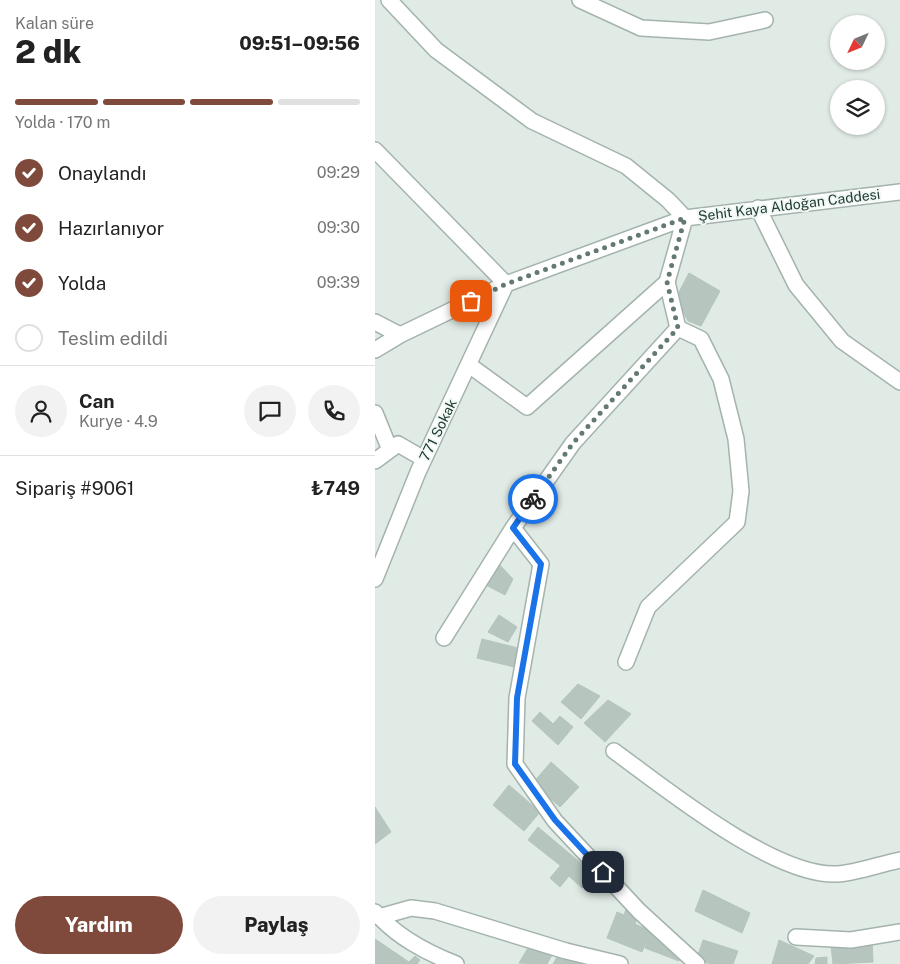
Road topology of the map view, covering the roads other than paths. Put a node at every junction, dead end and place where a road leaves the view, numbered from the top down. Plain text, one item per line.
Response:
1 (389, 0) edge
2 (580, 0) edge
3 (765, 20) dead end
4 (375, 150) edge
5 (900, 192) edge
6 (758, 208) junction
7 (685, 218) junction
8 (667, 282) junction
9 (506, 284) junction
10 (375, 322) edge
11 (678, 328) junction
12 (400, 335) junction
13 (375, 350) edge
14 (469, 365) junction
15 (900, 382) edge
16 (375, 413) edge
17 (390, 450) junction
18 (425, 459) junction
19 (375, 461) edge
20 (513, 528) junction
21 (375, 579) edge
22 (444, 638) dead end
23 (626, 662) dead end
24 (614, 751) dead end
25 (900, 860) edge
26 (377, 915) edge
27 (900, 932) edge
28 (796, 937) dead end
29 (456, 964) edge
30 (620, 964) edge
31 (697, 964) edge

1 - 7 street
2 - 3 street
4 - 9 street
5 - 6 street, Şehit Kaya Aldoğan Caddesi
6 - 7 street, Şehit Kaya Aldoğan Caddesi
6 - 15 street
7 - 8 street
7 - 9 street, Şehit Kaya Aldoğan Caddesi
8 - 11 street
8 - 14 street
9 - 12 street, Şehit Kaya Aldoğan Caddesi
9 - 14 street, 771 Sokak
10 - 12 street
11 - 20 street
11 - 23 street
12 - 13 street, Şehit Kaya Aldoğan Caddesi
14 - 18 street, 771 Sokak
16 - 17 street
17 - 18 street
17 - 19 street
18 - 21 street, 771 Sokak
20 - 22 street
20 - 31 street
24 - 25 street
26 - 29 street
26 - 30 street
27 - 28 street

